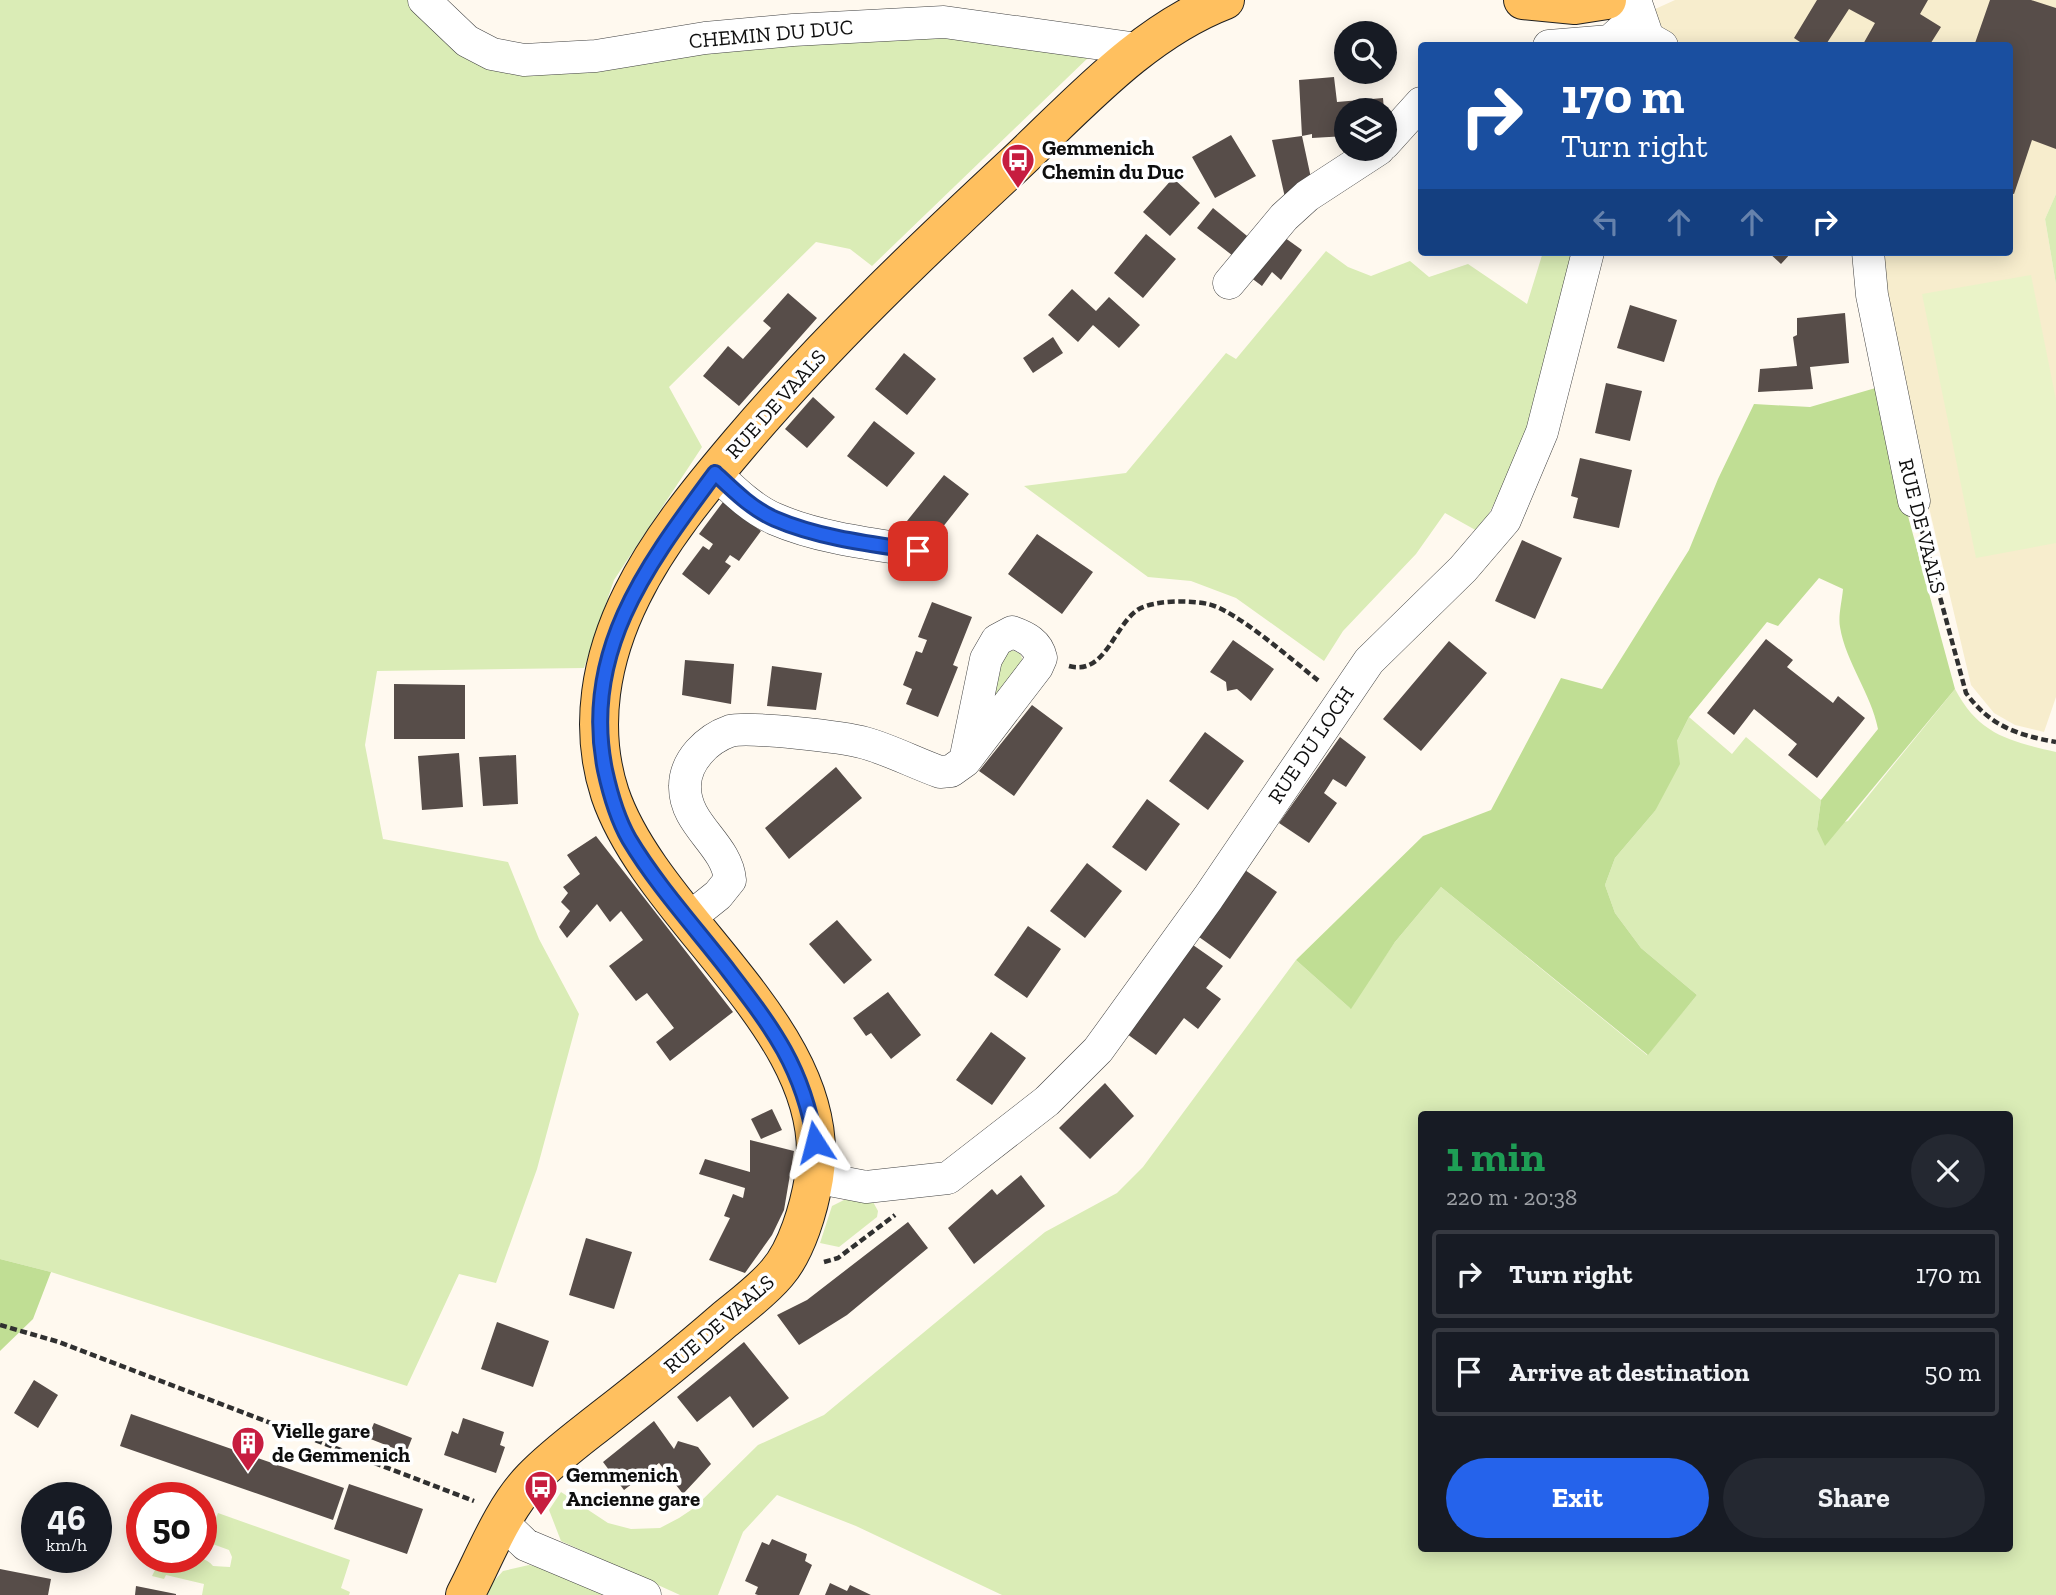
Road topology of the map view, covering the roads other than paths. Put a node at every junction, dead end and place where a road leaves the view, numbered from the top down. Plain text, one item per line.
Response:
1 (424, 0) edge
2 (1225, 0) edge
3 (1523, 0) edge
4 (1639, 24) edge
5 (1597, 42) edge
6 (1138, 50) junction
7 (1418, 106) edge
8 (1397, 130) edge
9 (1361, 161) edge
10 (1587, 256) edge
11 (1868, 256) edge
12 (1229, 283) dead end
13 (715, 473) junction
14 (1914, 501) road end
15 (918, 551) dead end
16 (965, 761) junction
17 (688, 919) junction
18 (814, 1177) junction
19 (503, 1523) junction
20 (466, 1595) edge
21 (645, 1595) edge

1 - 6 street, CHEMIN DU DUC
2 - 6 main road, RUE DE VAALS
3 - 4 main road
4 - 5 street
6 - 13 main road, RUE DE VAALS
7 - 8 street
9 - 12 street
10 - 18 street, RUE DU LOCH
11 - 14 street, RUE DE VAALS
13 - 15 street
13 - 17 main road, RUE DE VAALS
16 - 16 street
16 - 17 street
17 - 18 main road, RUE DE VAALS
18 - 19 main road, RUE DE VAALS
19 - 20 main road, RUE DE VAALS
19 - 21 street

